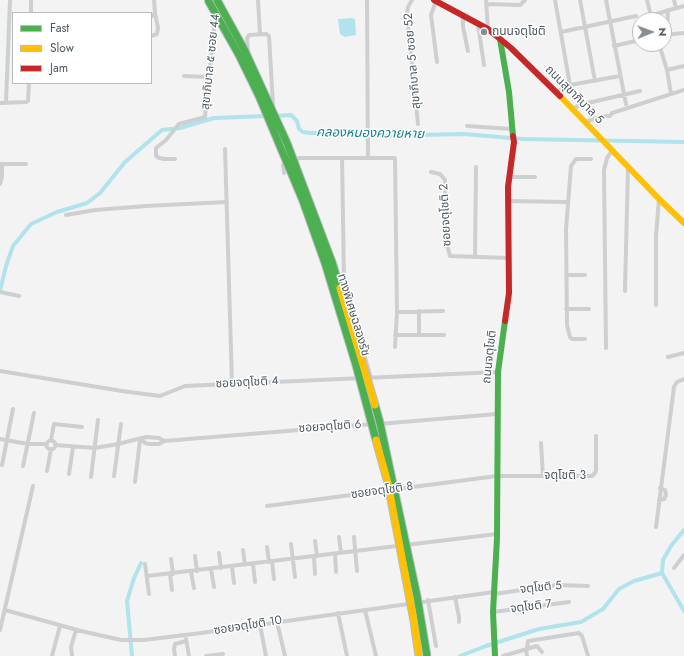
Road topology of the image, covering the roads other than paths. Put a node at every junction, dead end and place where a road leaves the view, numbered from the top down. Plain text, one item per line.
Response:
1 (10, 0) edge
2 (31, 0) edge
3 (154, 0) edge
4 (208, 0) edge
5 (217, 0) edge
6 (258, 0) edge
7 (367, 0) edge
8 (412, 0) edge
9 (525, 0) edge
10 (555, 0) edge
11 (580, 0) edge
12 (606, 0) edge
13 (647, 0) edge
14 (674, 0) edge
15 (435, 1) edge
16 (486, 2) edge
17 (684, 6) edge
18 (676, 8) junction
19 (668, 10) joint
20 (31, 12) edge
21 (650, 12) edge
22 (664, 12) edge
23 (155, 13) junction
24 (152, 16) edge
25 (463, 16) junction
26 (632, 17) edge
27 (610, 22) junction
28 (478, 23) junction
29 (585, 27) junction
30 (488, 29) junction
31 (561, 32) junction
32 (684, 33) edge
33 (260, 34) junction
34 (672, 34) edge
35 (152, 36) edge
36 (500, 39) junction
37 (632, 42) edge
38 (614, 46) junction
39 (248, 50) dead end
40 (468, 51) dead end
41 (661, 52) edge
42 (437, 62) dead end
43 (484, 65) dead end
44 (684, 66) edge
45 (667, 70) junction
46 (184, 76) dead end
47 (620, 76) junction
48 (209, 77) junction
49 (595, 81) junction
50 (29, 84) edge
51 (570, 85) junction
52 (684, 90) edge
53 (640, 91) dead end
54 (556, 92) junction
55 (671, 94) junction
56 (624, 95) junction
57 (0, 103) edge
58 (6, 103) junction
59 (273, 104) dead end
60 (626, 104) dead end
61 (572, 110) junction
62 (584, 122) junction
63 (418, 124) dead end
64 (467, 126) dead end
65 (514, 135) junction
66 (225, 149) dead end
67 (612, 151) junction
68 (342, 158) junction
69 (368, 158) junction
70 (591, 158) dead end
71 (175, 159) dead end
72 (1, 164) edge
73 (26, 164) dead end
74 (476, 167) dead end
75 (628, 167) junction
76 (431, 172) dead end
77 (284, 173) dead end
78 (509, 177) junction
79 (535, 178) dead end
80 (0, 184) edge
81 (659, 200) junction
82 (509, 201) junction
83 (226, 202) junction
84 (568, 202) junction
85 (66, 215) dead end
86 (684, 223) edge
87 (476, 257) junction
88 (509, 258) junction
89 (566, 275) junction
90 (585, 275) dead end
91 (625, 290) dead end
92 (0, 292) edge
93 (19, 296) dead end
94 (656, 305) dead end
95 (566, 309) junction
96 (589, 309) dead end
97 (418, 311) junction
98 (443, 311) dead end
99 (397, 312) junction
100 (395, 335) junction
101 (419, 335) junction
102 (444, 336) dead end
103 (585, 339) dead end
104 (395, 347) dead end
105 (606, 348) dead end
106 (684, 353) edge
107 (668, 357) dead end
108 (0, 371) edge
109 (498, 372) junction
110 (371, 378) junction
111 (684, 379) edge
112 (232, 384) junction
113 (13, 409) dead end
114 (34, 413) dead end
115 (497, 414) junction
116 (98, 420) dead end
117 (121, 424) dead end
118 (82, 427) dead end
119 (596, 436) dead end
120 (0, 439) edge
121 (140, 439) junction
122 (7, 440) junction
123 (51, 440) junction
124 (541, 443) dead end
125 (28, 444) junction
126 (47, 444) junction
127 (118, 444) junction
128 (55, 446) junction
129 (73, 447) junction
130 (95, 448) junction
131 (50, 449) junction
132 (2, 465) dead end
133 (23, 466) dead end
134 (47, 471) dead end
135 (69, 474) dead end
136 (114, 476) dead end
137 (497, 476) junction
138 (543, 476) junction
139 (91, 477) dead end
140 (135, 482) dead end
141 (33, 486) dead end
142 (267, 506) dead end
143 (656, 527) dead end
144 (497, 534) junction
145 (354, 536) dead end
146 (339, 537) dead end
147 (315, 541) dead end
148 (291, 544) dead end
149 (267, 547) dead end
150 (243, 550) dead end
151 (355, 551) junction
152 (219, 553) dead end
153 (341, 553) junction
154 (335, 554) junction
155 (684, 555) edge
156 (195, 556) dead end
157 (315, 556) junction
158 (171, 559) dead end
159 (293, 559) junction
160 (270, 561) junction
161 (145, 564) dead end
162 (253, 564) junction
163 (245, 565) junction
164 (232, 566) junction
165 (221, 568) junction
166 (674, 568) dead end
167 (211, 569) junction
168 (197, 571) junction
169 (357, 571) dead end
170 (191, 572) junction
171 (336, 572) dead end
172 (171, 574) junction
173 (315, 574) dead end
174 (147, 576) junction
175 (295, 577) dead end
176 (274, 579) dead end
177 (255, 582) dead end
178 (234, 583) dead end
179 (588, 586) dead end
180 (214, 587) dead end
181 (194, 588) dead end
182 (172, 590) dead end
183 (494, 593) junction
184 (149, 594) dead end
185 (455, 597) junction
186 (428, 600) junction
187 (569, 602) dead end
188 (5, 610) junction
189 (365, 610) junction
190 (493, 612) junction
191 (338, 613) junction
192 (277, 622) junction
193 (459, 622) dead end
194 (260, 625) junction
195 (60, 626) junction
196 (0, 630) edge
197 (76, 630) junction
198 (186, 635) junction
199 (186, 641) junction
200 (436, 646) dead end
201 (526, 649) junction
202 (542, 652) dead end
203 (495, 653) edge
204 (223, 654) dead end
205 (515, 654) edge
206 (52, 656) edge
207 (72, 656) edge
208 (175, 656) edge
209 (189, 656) edge
210 (206, 656) edge
211 (266, 656) edge
212 (285, 656) edge
213 (347, 656) edge
214 (376, 656) edge
215 (419, 656) edge
216 (427, 656) edge
217 (503, 656) edge
218 (527, 656) edge
219 (588, 656) edge

1 - 58 street
2 - 20 street
3 - 23 street
4 - 215 main road, ทางพิเศษฉลองรัช, bridge
5 - 48 street, สุขาภิบาล ๕ ซอย 44
5 - 216 main road, ทางพิเศษฉลองรัช, bridge
6 - 33 street
7 - 69 street
8 - 63 street, สุขาภิบาล 5 ซอย 52
9 - 16 street
10 - 31 street
11 - 29 street
12 - 27 street
13 - 21 street
14 - 18 street
15 - 25 main road, ถนนสุขาภิบาล 5
15 - 42 street
16 - 30 street
17 - 18 street
18 - 19 street
19 - 22 street
23 - 24 street
23 - 35 street
25 - 28 main road, ถนนสุขาภิบาล 5
25 - 40 street
26 - 27 street
27 - 29 street
27 - 38 street
28 - 30 main road, ถนนสุขาภิบาล 5
28 - 43 street
29 - 31 street
29 - 49 street
30 - 36 main road, ถนนสุขาภิบาล 5
31 - 51 street
32 - 34 street
33 - 39 street
33 - 59 street
36 - 54 main road, ถนนสุขาภิบาล 5
36 - 65 main road, ถนนจตุโชติ
37 - 38 street
38 - 47 street
41 - 45 street
44 - 45 street
45 - 55 street
46 - 48 street
47 - 49 street
47 - 56 street
48 - 71 street, สุขาภิบาล ๕ ซอย 44
49 - 51 street
50 - 58 street
51 - 54 street
52 - 55 street
53 - 56 street
54 - 61 main road, ถนนสุขาภิบาล 5
55 - 62 street
56 - 60 street
56 - 61 street
57 - 58 street
61 - 62 main road, ถนนสุขาภิบาล 5
62 - 67 main road, ถนนสุขาภิบาล 5
64 - 65 street
65 - 78 main road, ถนนจตุโชติ
66 - 83 street
67 - 75 main road, ถนนสุขาภิบาล 5
67 - 105 street
68 - 69 street
68 - 77 street
68 - 110 street
69 - 99 street
70 - 84 street
72 - 73 street
72 - 80 street
74 - 87 street
75 - 81 main road, ถนนสุขาภิบาล 5
75 - 91 street
76 - 87 street, ซอยจตุโชติ 2
78 - 79 street
78 - 82 main road, ถนนจตุโชติ
81 - 86 main road, ถนนสุขาภิบาล 5
81 - 94 street
82 - 84 street
82 - 88 main road, ถนนจตุโชติ
83 - 85 street
83 - 112 street
84 - 89 street
87 - 88 street, ซอยจตุโชติ 2
88 - 109 main road, ถนนจตุโชติ
89 - 90 street
89 - 95 street
92 - 93 street
95 - 96 street
95 - 103 street
97 - 98 street
97 - 99 street
97 - 101 street
99 - 100 street
100 - 101 street
100 - 104 street
101 - 102 street
106 - 107 street
108 - 112 street, ซอยจตุโชติ 4
109 - 110 street, ซอยจตุโชติ 4
109 - 115 main road, ถนนจตุโชติ
110 - 112 street, ซอยจตุโชติ 4
111 - 143 street
113 - 122 street
114 - 125 street
115 - 121 street, ซอยจตุโชติ 6
115 - 137 main road, ถนนจตุโชติ
116 - 130 street
117 - 127 street
118 - 123 street
119 - 138 street, จตุโชติ 3
120 - 122 street
121 - 127 street, ซอยจตุโชติ 6
121 - 140 street
122 - 125 street
122 - 132 street
123 - 126 street
123 - 128 street
124 - 138 street
125 - 126 street
125 - 133 street
126 - 131 street
127 - 130 street, ซอยจตุโชติ 6
127 - 136 street
128 - 129 street, ซอยจตุโชติ 6
128 - 131 street
129 - 130 street, ซอยจตุโชติ 6
129 - 135 street
130 - 139 street
131 - 134 street
137 - 138 street, จตุโชติ 3
137 - 142 street, ซอยจตุโชติ 8
137 - 144 main road, ถนนจตุโชติ
141 - 188 street
144 - 151 street
144 - 183 main road, ถนนจตุโชติ
145 - 151 street
146 - 153 street
147 - 157 street
148 - 159 street
149 - 160 street
150 - 163 street
151 - 153 street
151 - 169 street
152 - 165 street
153 - 154 street
154 - 157 street
154 - 171 street
155 - 166 street
156 - 168 street
157 - 159 street
157 - 173 street
158 - 172 street
159 - 160 street
159 - 175 street
160 - 162 street
160 - 176 street
161 - 174 street
162 - 163 street
162 - 177 street
163 - 164 street
164 - 165 street
164 - 178 street
165 - 167 street
167 - 168 street
167 - 180 street
168 - 170 street
170 - 172 street
170 - 181 street
172 - 174 street
172 - 182 street
174 - 184 street
179 - 183 street, จตุโชติ 5
183 - 185 street, ซอยจตุโชติ 10
183 - 190 main road, ถนนจตุโชติ
185 - 186 street, ซอยจตุโชติ 10
185 - 193 street
186 - 189 street, ซอยจตุโชติ 10
186 - 200 street
187 - 190 street, จตุโชติ 7
188 - 195 street, ซอยจตุโชติ 10
188 - 196 street
189 - 191 street, ซอยจตุโชติ 10
189 - 214 street
190 - 203 main road, ถนนจตุโชติ
191 - 192 street, ซอยจตุโชติ 10
191 - 213 street
192 - 194 street, ซอยจตุโชติ 10
192 - 212 street
194 - 198 street, ซอยจตุโชติ 10
194 - 211 street
195 - 197 street, ซอยจตุโชติ 10
195 - 206 street
197 - 198 street, ซอยจตุโชติ 10
197 - 207 street
198 - 199 street
199 - 208 street
199 - 209 street
201 - 202 street
201 - 205 street
201 - 218 street
201 - 219 street
204 - 210 street
205 - 217 street

